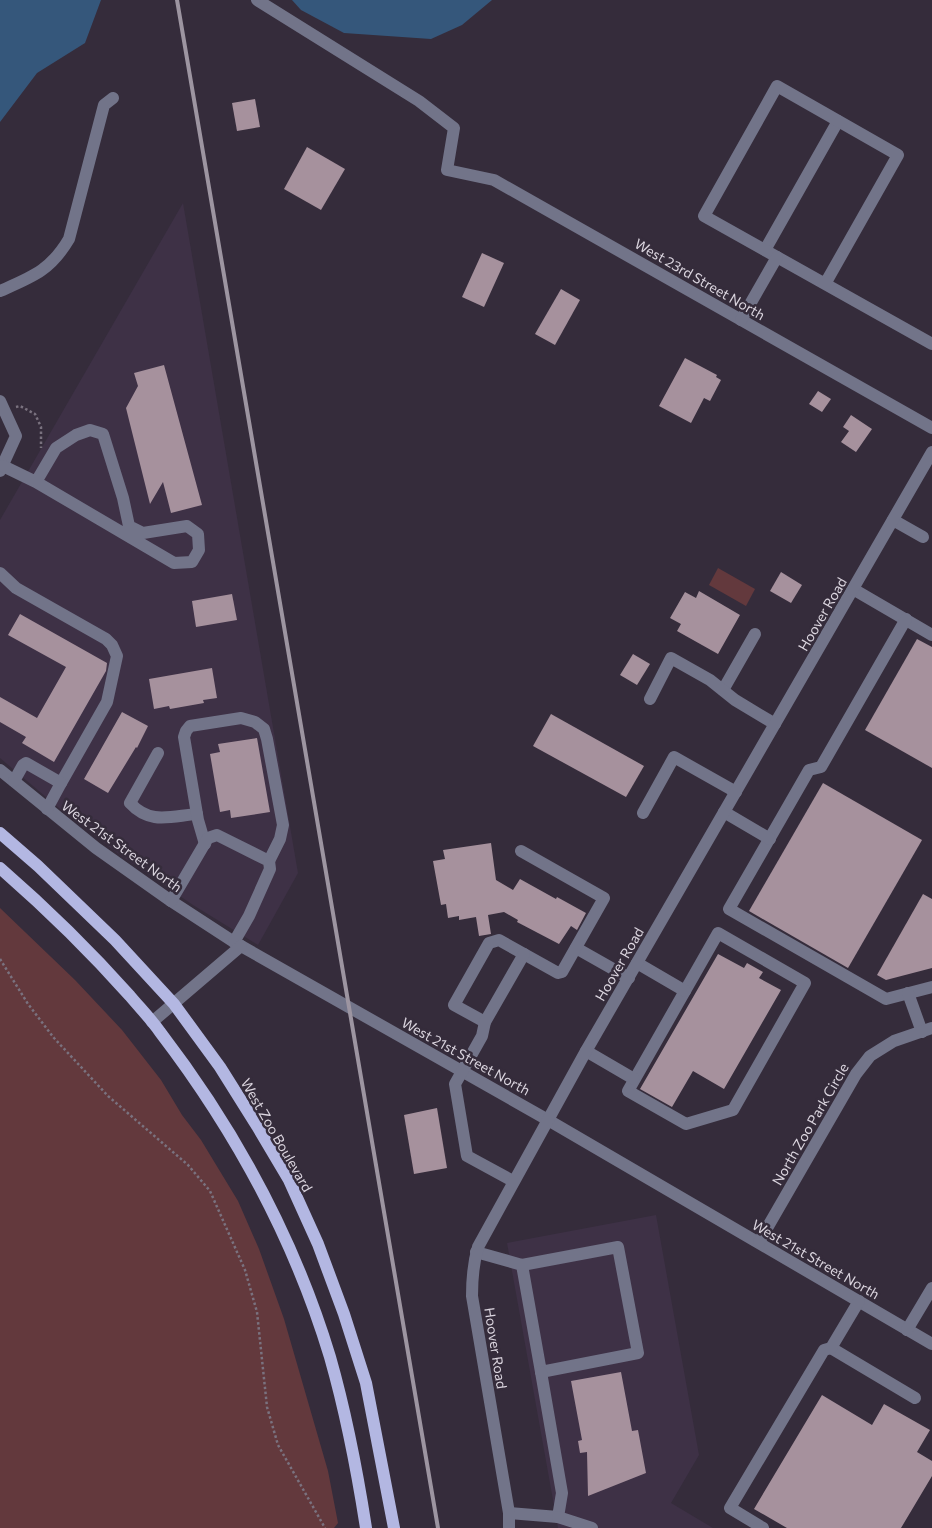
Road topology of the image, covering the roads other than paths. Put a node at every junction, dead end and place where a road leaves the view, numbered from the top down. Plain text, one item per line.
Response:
1 (257, 0) edge
2 (113, 98) dead end
3 (838, 121) junction
4 (765, 250) junction
5 (777, 257) junction
6 (825, 284) junction
7 (0, 291) edge
8 (741, 320) junction
9 (932, 344) edge
10 (2, 406) edge
11 (932, 428) edge
12 (932, 452) edge
13 (2, 468) edge
14 (36, 482) junction
15 (893, 520) junction
16 (923, 537) dead end
17 (0, 573) edge
18 (853, 589) junction
19 (906, 619) junction
20 (755, 634) dead end
21 (932, 635) edge
22 (723, 690) junction
23 (650, 699) dead end
24 (775, 724) junction
25 (158, 753) dead end
26 (0, 770) edge
27 (14, 782) junction
28 (62, 783) junction
29 (736, 792) junction
30 (47, 809) junction
31 (724, 812) junction
32 (642, 813) dead end
33 (198, 814) junction
34 (0, 833) edge
35 (770, 839) junction
36 (205, 844) junction
37 (521, 851) dead end
38 (269, 862) junction
39 (0, 868) edge
40 (171, 901) junction
41 (237, 944) junction
42 (576, 948) junction
43 (524, 954) junction
44 (637, 963) junction
45 (629, 978) junction
46 (932, 987) edge
47 (685, 990) junction
48 (908, 993) junction
49 (174, 1004) junction
50 (152, 1022) junction
51 (486, 1022) junction
52 (927, 1030) edge
53 (586, 1052) junction
54 (462, 1071) junction
55 (634, 1079) junction
56 (548, 1120) junction
57 (513, 1181) junction
58 (759, 1242) junction
59 (476, 1252) junction
60 (522, 1265) junction
61 (932, 1288) edge
62 (859, 1301) junction
63 (907, 1330) junction
64 (932, 1344) edge
65 (831, 1348) junction
66 (541, 1372) junction
67 (915, 1398) dead end
68 (508, 1513) junction
69 (558, 1517) junction
70 (366, 1528) edge
71 (394, 1528) edge
72 (509, 1528) edge
73 (592, 1528) edge
74 (763, 1528) edge

1 - 8 street, West 23rd Street North
2 - 7 street
3 - 4 street
3 - 4 street
3 - 6 street
4 - 5 street
5 - 6 street
5 - 8 street
6 - 9 street
8 - 11 street, West 23rd Street North
10 - 13 street
12 - 15 street, Hoover Road
13 - 14 street
14 - 14 street
15 - 16 street
15 - 18 street, Hoover Road
17 - 28 street
18 - 19 street
18 - 24 street, Hoover Road
19 - 21 street
19 - 35 street
20 - 22 street
22 - 23 street
22 - 24 street
24 - 29 street, Hoover Road
25 - 33 street
26 - 27 street, West 21st Street North
27 - 28 street
27 - 30 street, West 21st Street North
28 - 30 street
29 - 31 street, Hoover Road
29 - 32 street
30 - 40 street, West 21st Street North
31 - 35 street
31 - 44 street, Hoover Road
33 - 36 street
33 - 38 street
34 - 49 main road, West Zoo Boulevard
35 - 48 street
36 - 38 street
36 - 40 street
37 - 42 street
38 - 41 street
39 - 50 main road
40 - 41 street, West 21st Street North
41 - 49 street
41 - 54 street, West 21st Street North
42 - 43 street
42 - 45 street
43 - 51 street
43 - 51 street
44 - 45 street, Hoover Road
44 - 47 street
45 - 53 street, Hoover Road
46 - 48 street
47 - 55 street
47 - 55 street
48 - 52 street
49 - 50 street
49 - 71 main road, West Zoo Boulevard
50 - 70 main road
51 - 54 street
52 - 58 street, North Zoo Park Circle
53 - 55 street
53 - 56 street, Hoover Road
54 - 56 street, West 21st Street North
54 - 57 street
56 - 57 street, Hoover Road
56 - 58 street, West 21st Street North
57 - 59 street, Hoover Road
58 - 62 street, West 21st Street North
59 - 60 street
59 - 68 street, Hoover Road
60 - 66 street
60 - 66 street
61 - 63 street
62 - 63 street, West 21st Street North
62 - 65 street
63 - 64 street, West 21st Street North
65 - 67 street
65 - 74 street
66 - 69 street
68 - 69 street
68 - 72 street, Hoover Road
69 - 73 street

